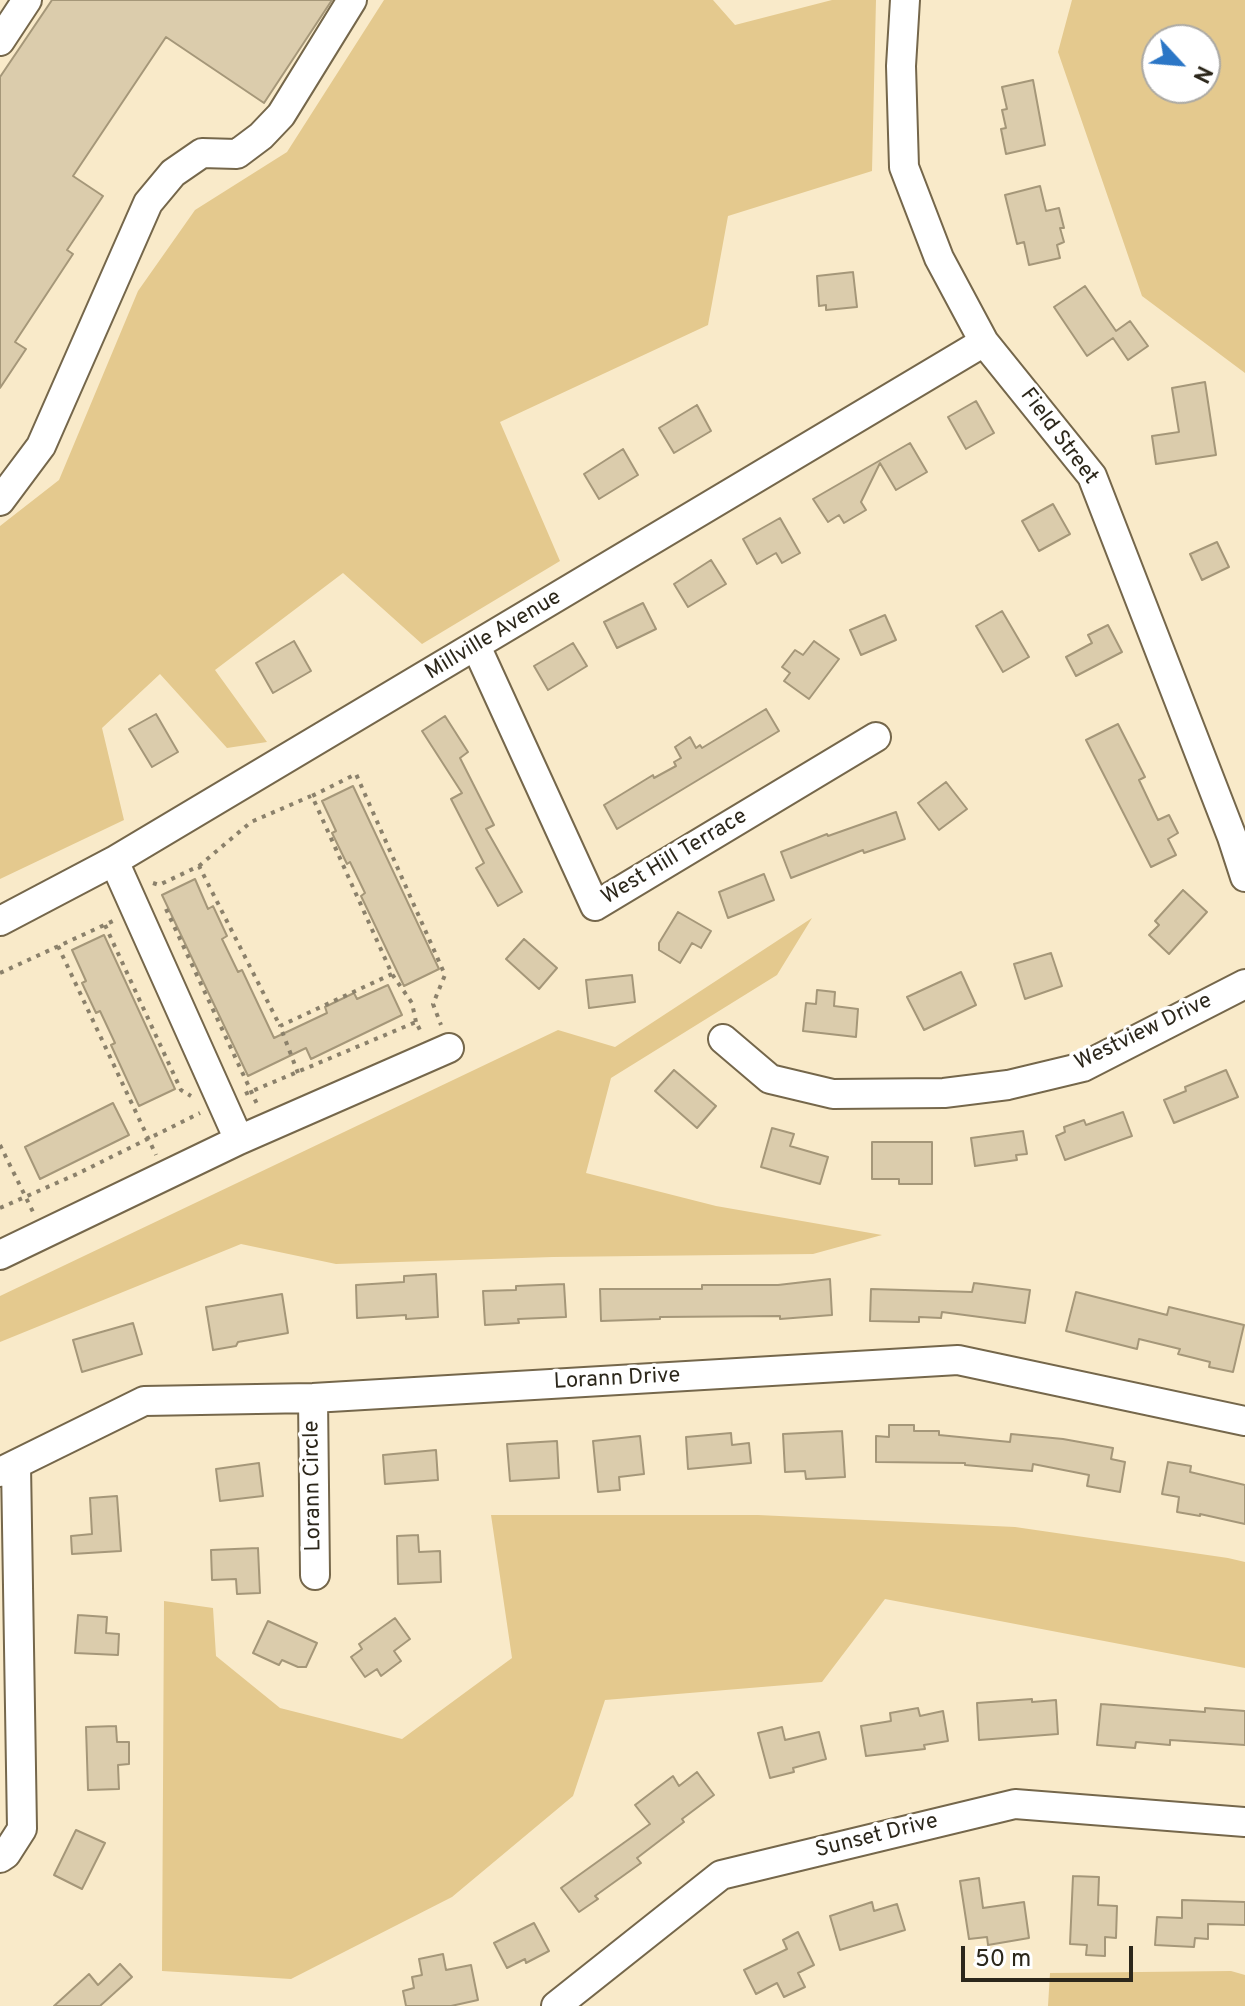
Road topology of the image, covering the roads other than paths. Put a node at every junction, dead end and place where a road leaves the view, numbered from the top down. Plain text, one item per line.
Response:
1 (27, 0) edge
2 (352, 0) edge
3 (905, 0) edge
4 (0, 41) edge
5 (984, 342) junction
6 (0, 501) edge
7 (476, 646) junction
8 (876, 737) dead end
9 (1238, 834) edge
10 (114, 861) junction
11 (1245, 877) edge
12 (0, 921) edge
13 (1245, 984) edge
14 (723, 1039) dead end
15 (449, 1048) road end
16 (239, 1140) junction
17 (0, 1255) edge
18 (313, 1398) junction
19 (1245, 1421) edge
20 (8, 1469) edge
21 (315, 1575) dead end
22 (1245, 1822) edge
23 (0, 1858) edge
24 (556, 2006) edge

1 - 4 street
2 - 6 street
3 - 5 street, Field Street
5 - 7 street, Millville Avenue
5 - 9 street, Field Street
7 - 8 street, West Hill Terrace
7 - 10 street, Millville Avenue
9 - 11 street, Field Street
10 - 12 street, Millville Avenue
10 - 16 street
13 - 14 street, Westview Drive
15 - 16 street
16 - 17 street
18 - 19 street, Lorann Drive
18 - 20 street, Lorann Drive
18 - 21 street, Lorann Circle
20 - 23 street
22 - 24 street, Sunset Drive

